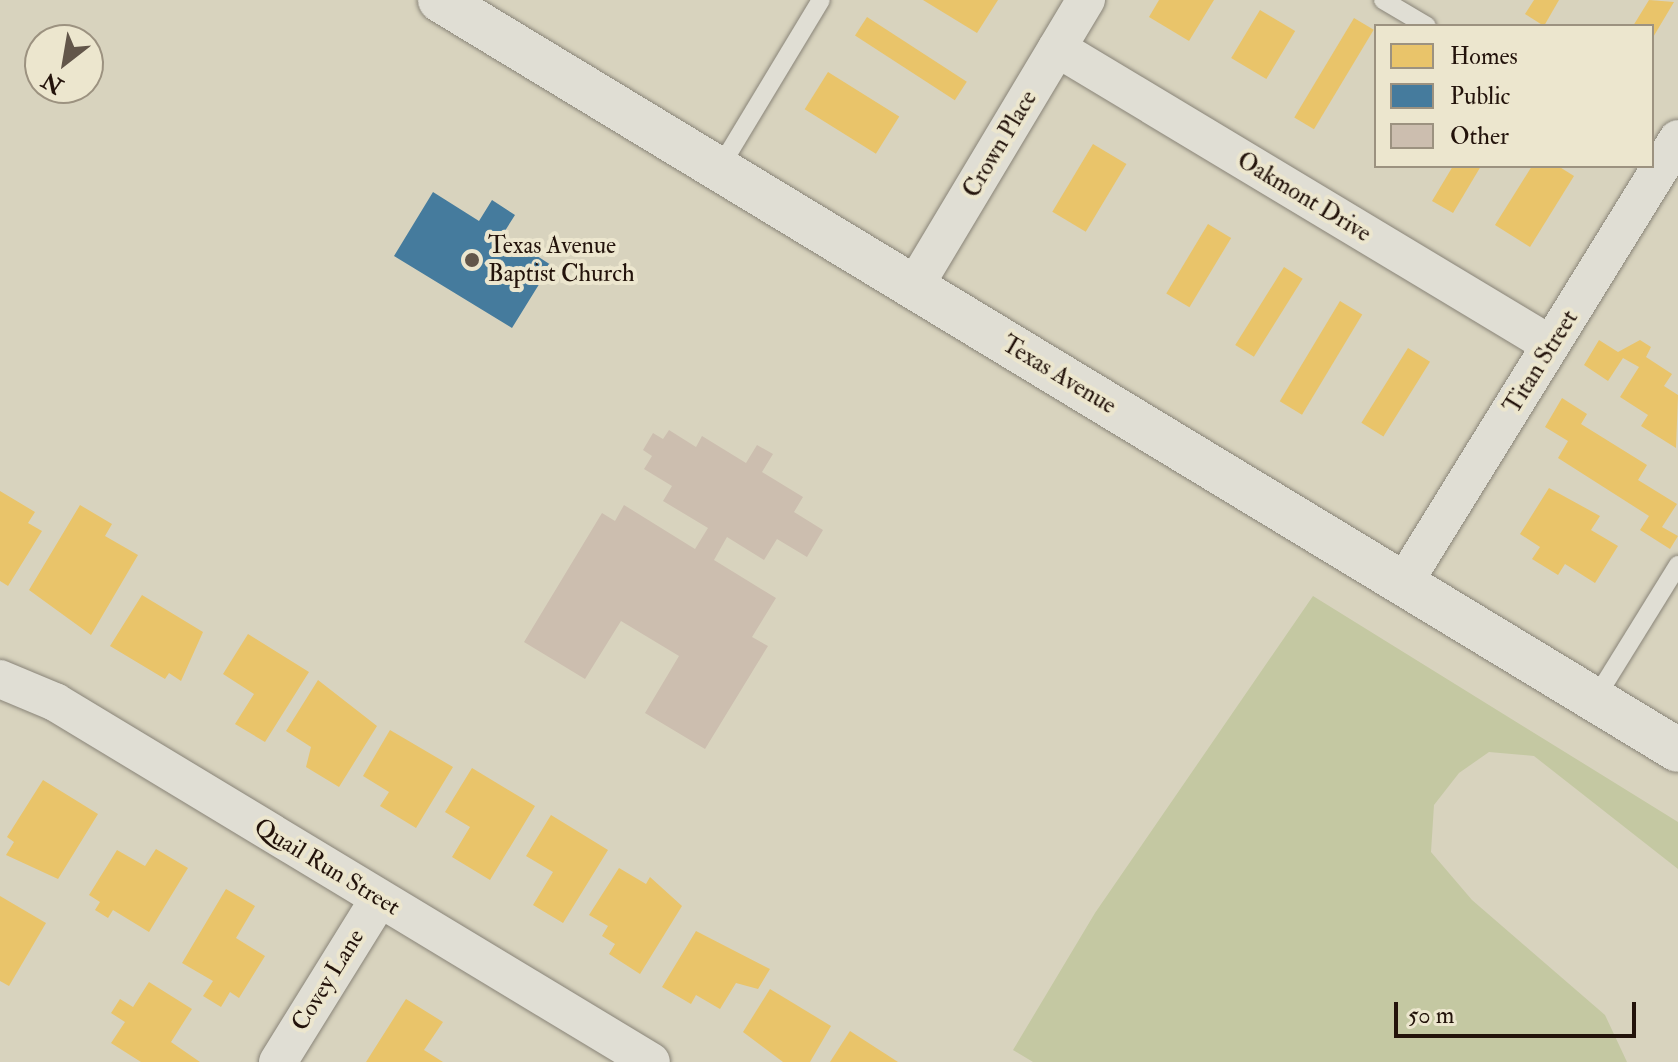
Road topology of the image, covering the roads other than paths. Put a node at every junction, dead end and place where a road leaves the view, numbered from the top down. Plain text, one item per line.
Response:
1 (440, 0) edge
2 (821, 0) edge
3 (1086, 0) edge
4 (1383, 0) edge
5 (1424, 24) edge
6 (1057, 48) junction
7 (1664, 154) edge
8 (719, 169) junction
9 (914, 287) junction
10 (1551, 345) junction
11 (1678, 565) edge
12 (1403, 584) junction
13 (4, 691) edge
14 (1595, 699) junction
15 (1678, 750) edge
16 (379, 899) junction
17 (278, 1062) edge
18 (651, 1062) edge

1 - 8 street, Texas Avenue
2 - 8 lane
3 - 6 street, Crown Place
4 - 5 lane
6 - 9 street, Crown Place
6 - 10 street, Oakmont Drive
7 - 10 street, Titan Street
8 - 9 street, Texas Avenue
9 - 12 street, Texas Avenue
10 - 12 street, Titan Street
11 - 14 lane
12 - 14 street, Texas Avenue
13 - 16 street, Quail Run Street
14 - 15 street, Texas Avenue
16 - 17 street, Covey Lane
16 - 18 street, Quail Run Street

